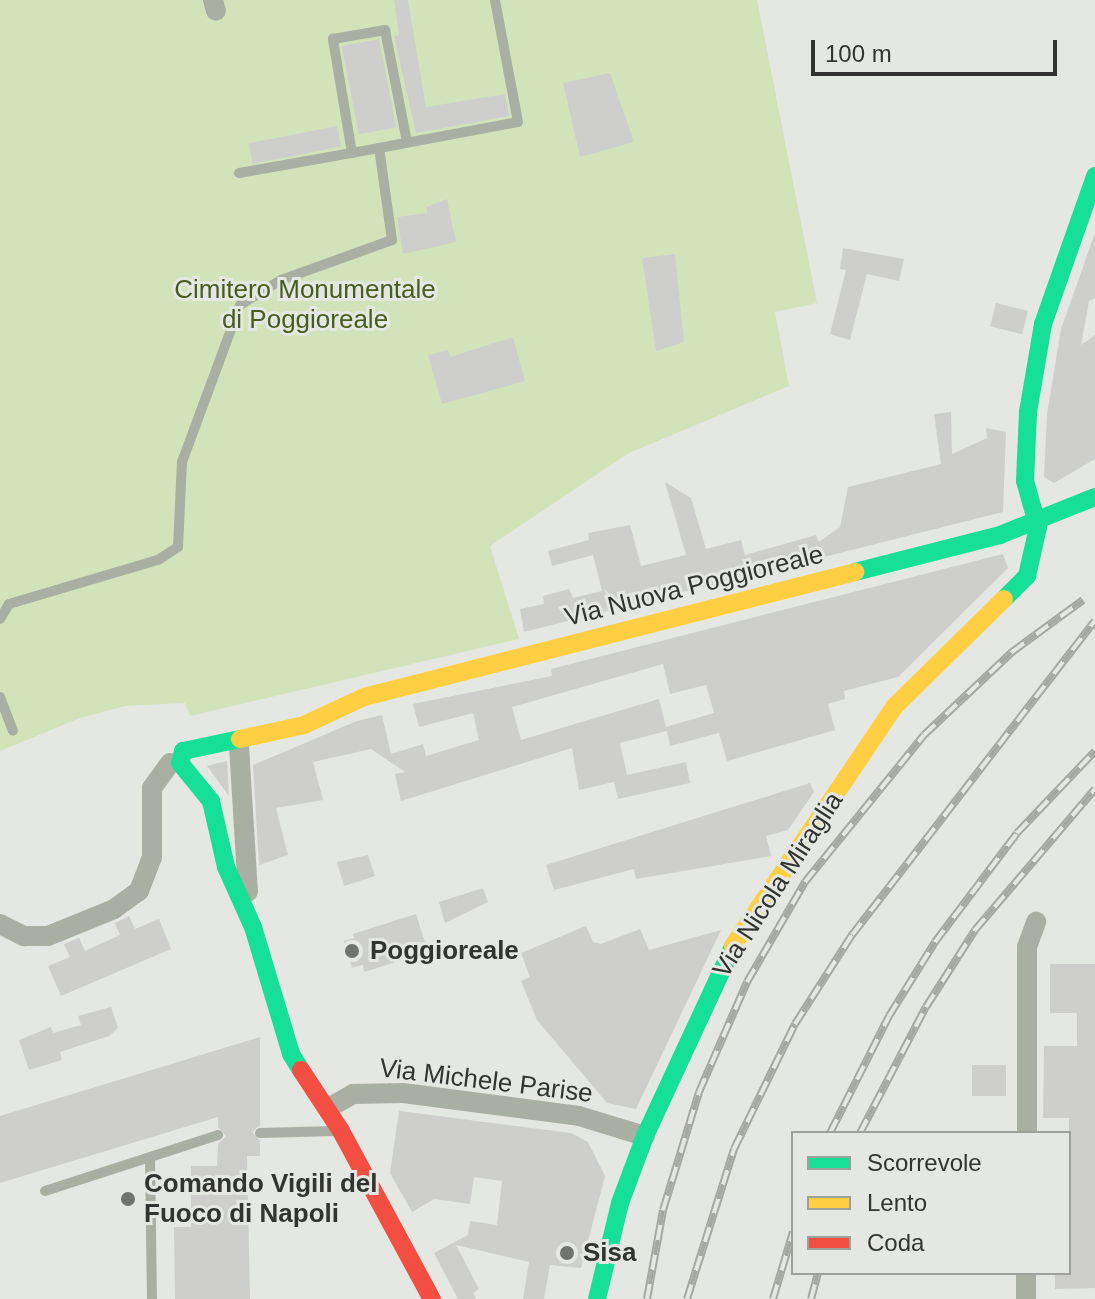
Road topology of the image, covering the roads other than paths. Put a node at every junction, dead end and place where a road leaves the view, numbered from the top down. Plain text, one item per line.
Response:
1 (495, 0) edge
2 (407, 142) junction
3 (379, 148) junction
4 (352, 153) junction
5 (239, 173) dead end
6 (1095, 176) edge
7 (1095, 493) edge
8 (1037, 523) junction
9 (0, 619) edge
10 (0, 697) edge
11 (13, 731) dead end
12 (239, 746) dead end
13 (179, 766) junction
14 (1036, 922) dead end
15 (0, 924) edge
16 (253, 927) junction
17 (328, 1108) junction
18 (341, 1131) junction
19 (1027, 1131) edge
20 (260, 1133) dead end
21 (218, 1135) dead end
22 (645, 1136) junction
23 (150, 1158) junction
24 (45, 1191) dead end
25 (1026, 1275) edge
26 (152, 1299) edge
27 (432, 1299) edge
28 (597, 1299) edge
29 (1026, 1299) edge

1 - 2 lane
2 - 3 lane
2 - 4 lane
3 - 4 lane
3 - 9 lane
4 - 5 lane
6 - 8 main road
7 - 8 main road, Via Nuova Poggioreale
8 - 13 main road, Via Nuova Poggioreale
8 - 22 main road, Via Nicola Miraglia
10 - 11 lane
12 - 16 street
13 - 15 street
13 - 16 main road
14 - 19 street
16 - 17 main road
17 - 18 main road
17 - 22 street, Via Michele Parise
18 - 20 lane
18 - 27 main road
21 - 23 lane
22 - 28 main road, Via Nicola Miraglia
23 - 24 lane
23 - 26 lane
25 - 29 street

